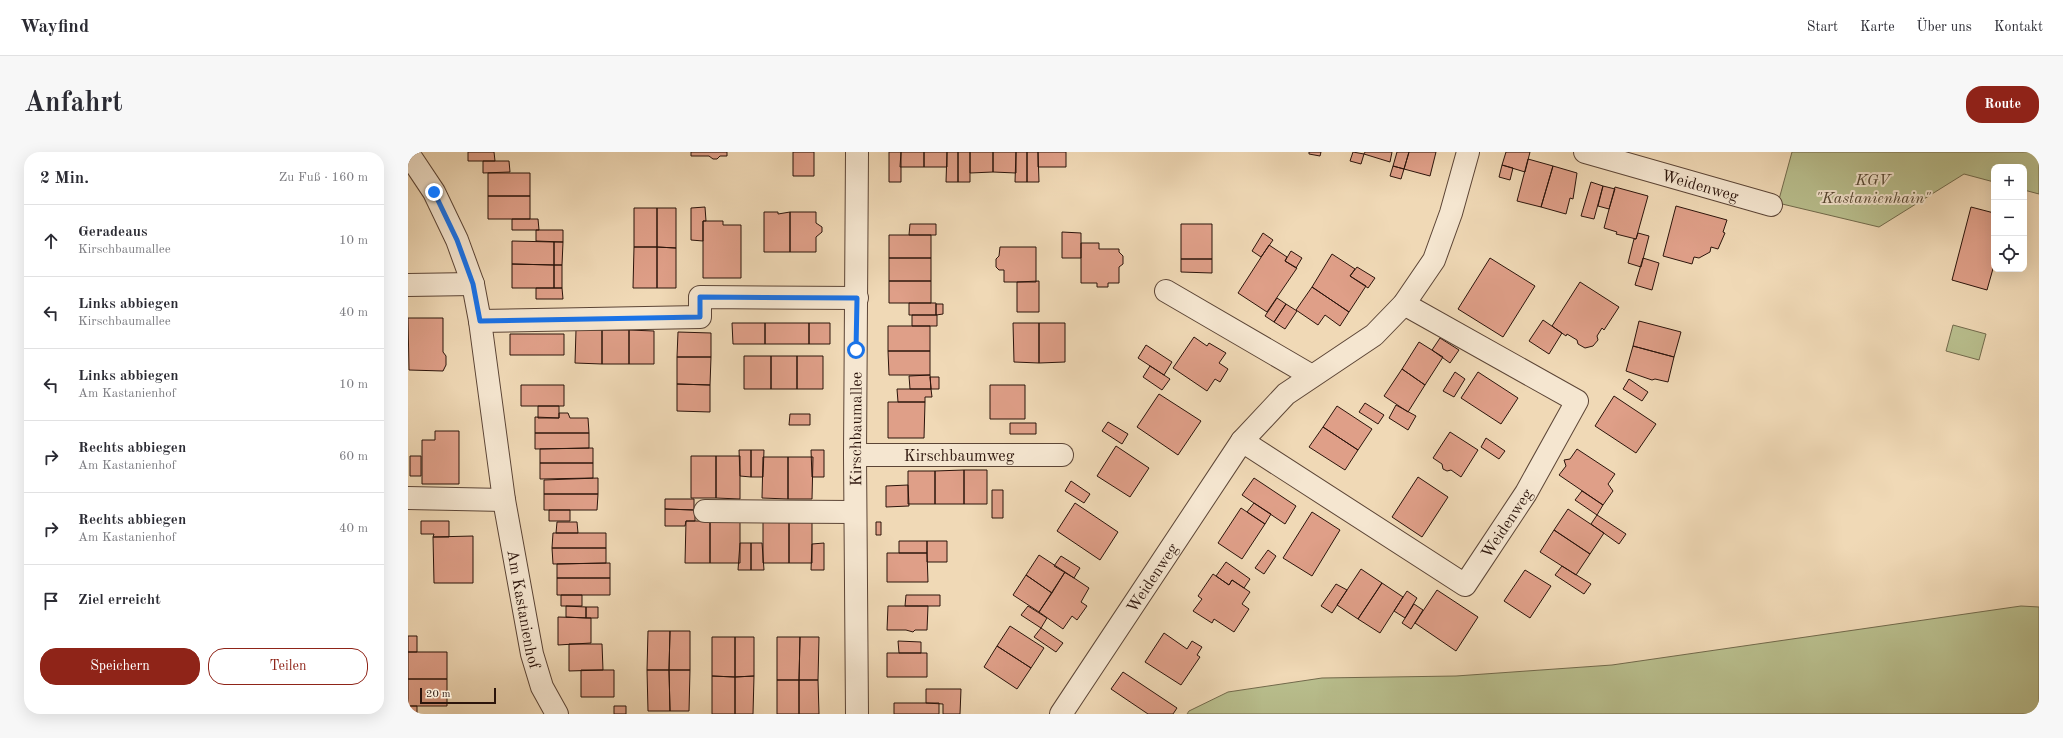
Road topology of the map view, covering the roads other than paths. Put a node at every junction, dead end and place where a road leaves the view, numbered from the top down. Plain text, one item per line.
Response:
1 (857, 152) edge
2 (1468, 152) edge
3 (1585, 152) edge
4 (408, 153) edge
5 (1771, 205) dead end
6 (473, 284) junction
7 (408, 285) edge
8 (1166, 291) dead end
9 (857, 298) junction
10 (1404, 304) junction
11 (480, 321) junction
12 (1312, 376) junction
13 (1242, 441) junction
14 (1062, 455) dead end
15 (855, 456) junction
16 (408, 498) edge
17 (504, 500) junction
18 (705, 511) dead end
19 (856, 512) junction
20 (557, 714) edge
21 (857, 714) edge
22 (1060, 714) edge

1 - 9 street, Kirschbaumallee
2 - 10 street, Weidenweg
3 - 5 street, Weidenweg
4 - 6 street, Am Kastanienhof
6 - 7 street
6 - 11 street, Am Kastanienhof
8 - 12 street
9 - 11 street
9 - 15 street, Kirschbaumallee
10 - 12 street, Weidenweg
10 - 13 street, Weidenweg
11 - 17 street, Am Kastanienhof
12 - 13 street, Weidenweg
13 - 22 street, Weidenweg
14 - 15 street, Kirschbaumweg
15 - 19 street, Kirschbaumallee
16 - 17 street
17 - 20 street, Am Kastanienhof
18 - 19 street
19 - 21 street, Kirschbaumallee

